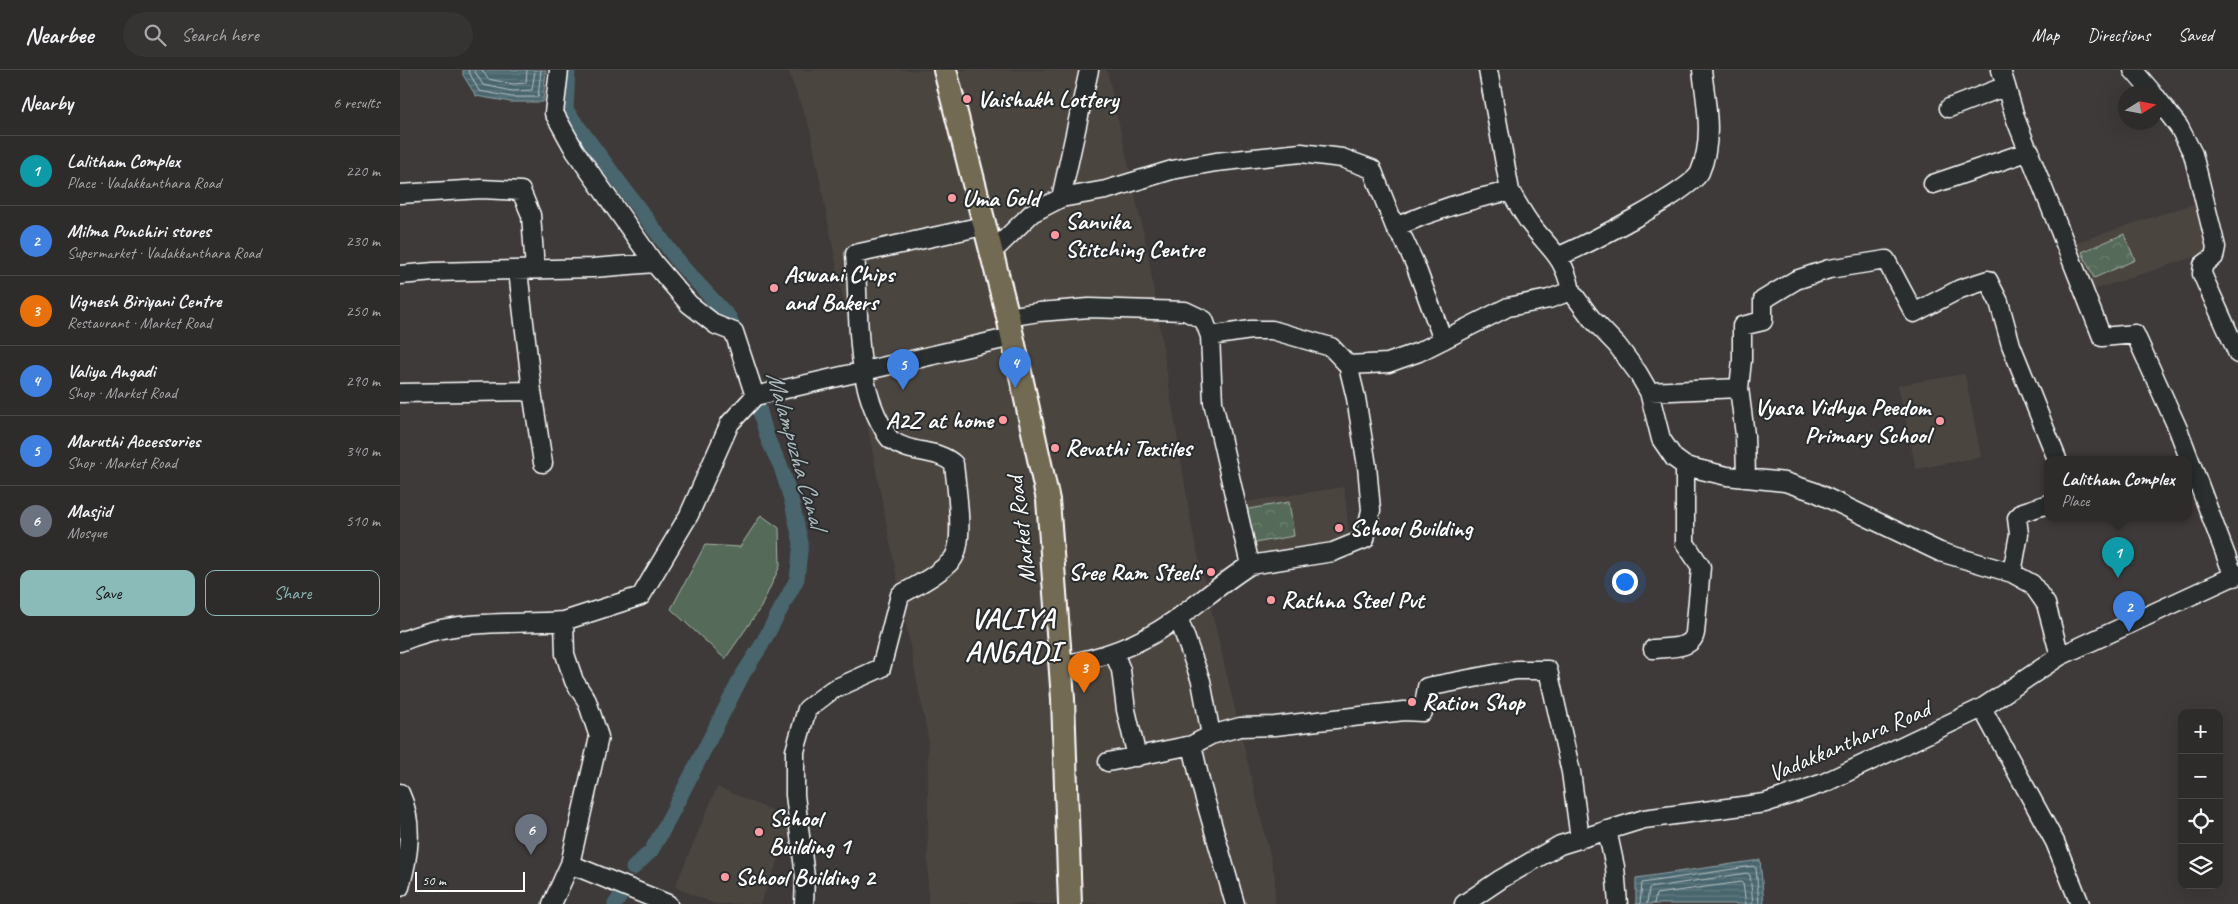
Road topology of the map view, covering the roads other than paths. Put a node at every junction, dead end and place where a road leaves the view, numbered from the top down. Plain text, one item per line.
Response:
1 (559, 70) edge
2 (945, 70) edge
3 (1089, 70) edge
4 (1488, 70) edge
5 (1702, 70) edge
6 (2132, 70) edge
7 (2004, 78) edge
8 (2146, 85) edge
9 (2163, 106) edge
10 (1949, 108) dead end
11 (2030, 151) junction
12 (1933, 184) dead end
13 (1510, 191) junction
14 (400, 194) edge
15 (1061, 198) junction
16 (983, 226) junction
17 (1395, 228) junction
18 (990, 254) junction
19 (1559, 256) junction
20 (654, 263) junction
21 (527, 270) junction
22 (400, 276) edge
23 (1571, 291) junction
24 (1010, 328) junction
25 (1210, 336) junction
26 (1443, 340) junction
27 (2238, 354) edge
28 (1348, 365) junction
29 (863, 372) junction
30 (1739, 388) junction
31 (532, 391) junction
32 (1649, 392) junction
33 (400, 393) edge
34 (756, 396) junction
35 (2057, 456) edge
36 (2189, 456) edge
37 (543, 463) dead end
38 (2192, 464) edge
39 (1685, 466) junction
40 (1746, 478) junction
41 (2044, 505) edge
42 (1250, 564) junction
43 (2012, 573) junction
44 (2236, 575) edge
45 (1178, 617) junction
46 (564, 621) junction
47 (400, 642) edge
48 (1653, 649) dead end
49 (1114, 653) junction
50 (2060, 656) junction
51 (1061, 665) junction
52 (1982, 708) junction
53 (1211, 736) junction
54 (1192, 745) junction
55 (1137, 758) junction
56 (1108, 762) dead end
57 (400, 794) edge
58 (1607, 830) junction
59 (1580, 839) junction
60 (570, 864) junction
61 (400, 887) edge
62 (630, 897) edge
63 (552, 904) edge
64 (668, 904) edge
65 (804, 904) edge
66 (1070, 904) edge
67 (1235, 904) edge
68 (1464, 904) edge
69 (1618, 904) edge
70 (2080, 904) edge

1 - 20 street
2 - 16 main road, Market Road
3 - 15 street
4 - 13 street
5 - 19 street
6 - 8 street
7 - 10 street
7 - 11 street
9 - 27 street
11 - 12 street
11 - 36 street
13 - 17 street
13 - 19 street
14 - 21 street
15 - 17 street
15 - 18 street
16 - 18 main road, Market Road
16 - 29 street
17 - 26 street
18 - 24 main road, Market Road
19 - 23 street
20 - 21 street
20 - 34 street
21 - 22 street
21 - 31 street
23 - 26 street
23 - 32 street
24 - 25 street
24 - 29 street
24 - 51 main road, Market Road
25 - 28 street
25 - 42 street
26 - 28 street
28 - 42 street
29 - 34 street
29 - 65 street
30 - 32 street
30 - 35 street
30 - 40 street
31 - 33 street
31 - 37 street
32 - 39 street
34 - 46 street
38 - 44 street
39 - 40 street
39 - 48 street
40 - 43 street
41 - 43 street
42 - 45 street
43 - 50 street
44 - 50 street, Vadakkanthara Road
45 - 49 street
45 - 53 street
46 - 47 street
46 - 60 street
49 - 51 street
49 - 55 street
50 - 52 street, Vadakkanthara Road
51 - 66 main road, Market Road
52 - 58 street, Vadakkanthara Road
52 - 70 street
53 - 54 street
53 - 59 street
54 - 55 street
54 - 67 street
55 - 56 street
57 - 61 street
58 - 59 street, Vadakkanthara Road
58 - 69 street
59 - 68 street, Vadakkanthara Road
60 - 62 street
60 - 63 street
62 - 64 street

